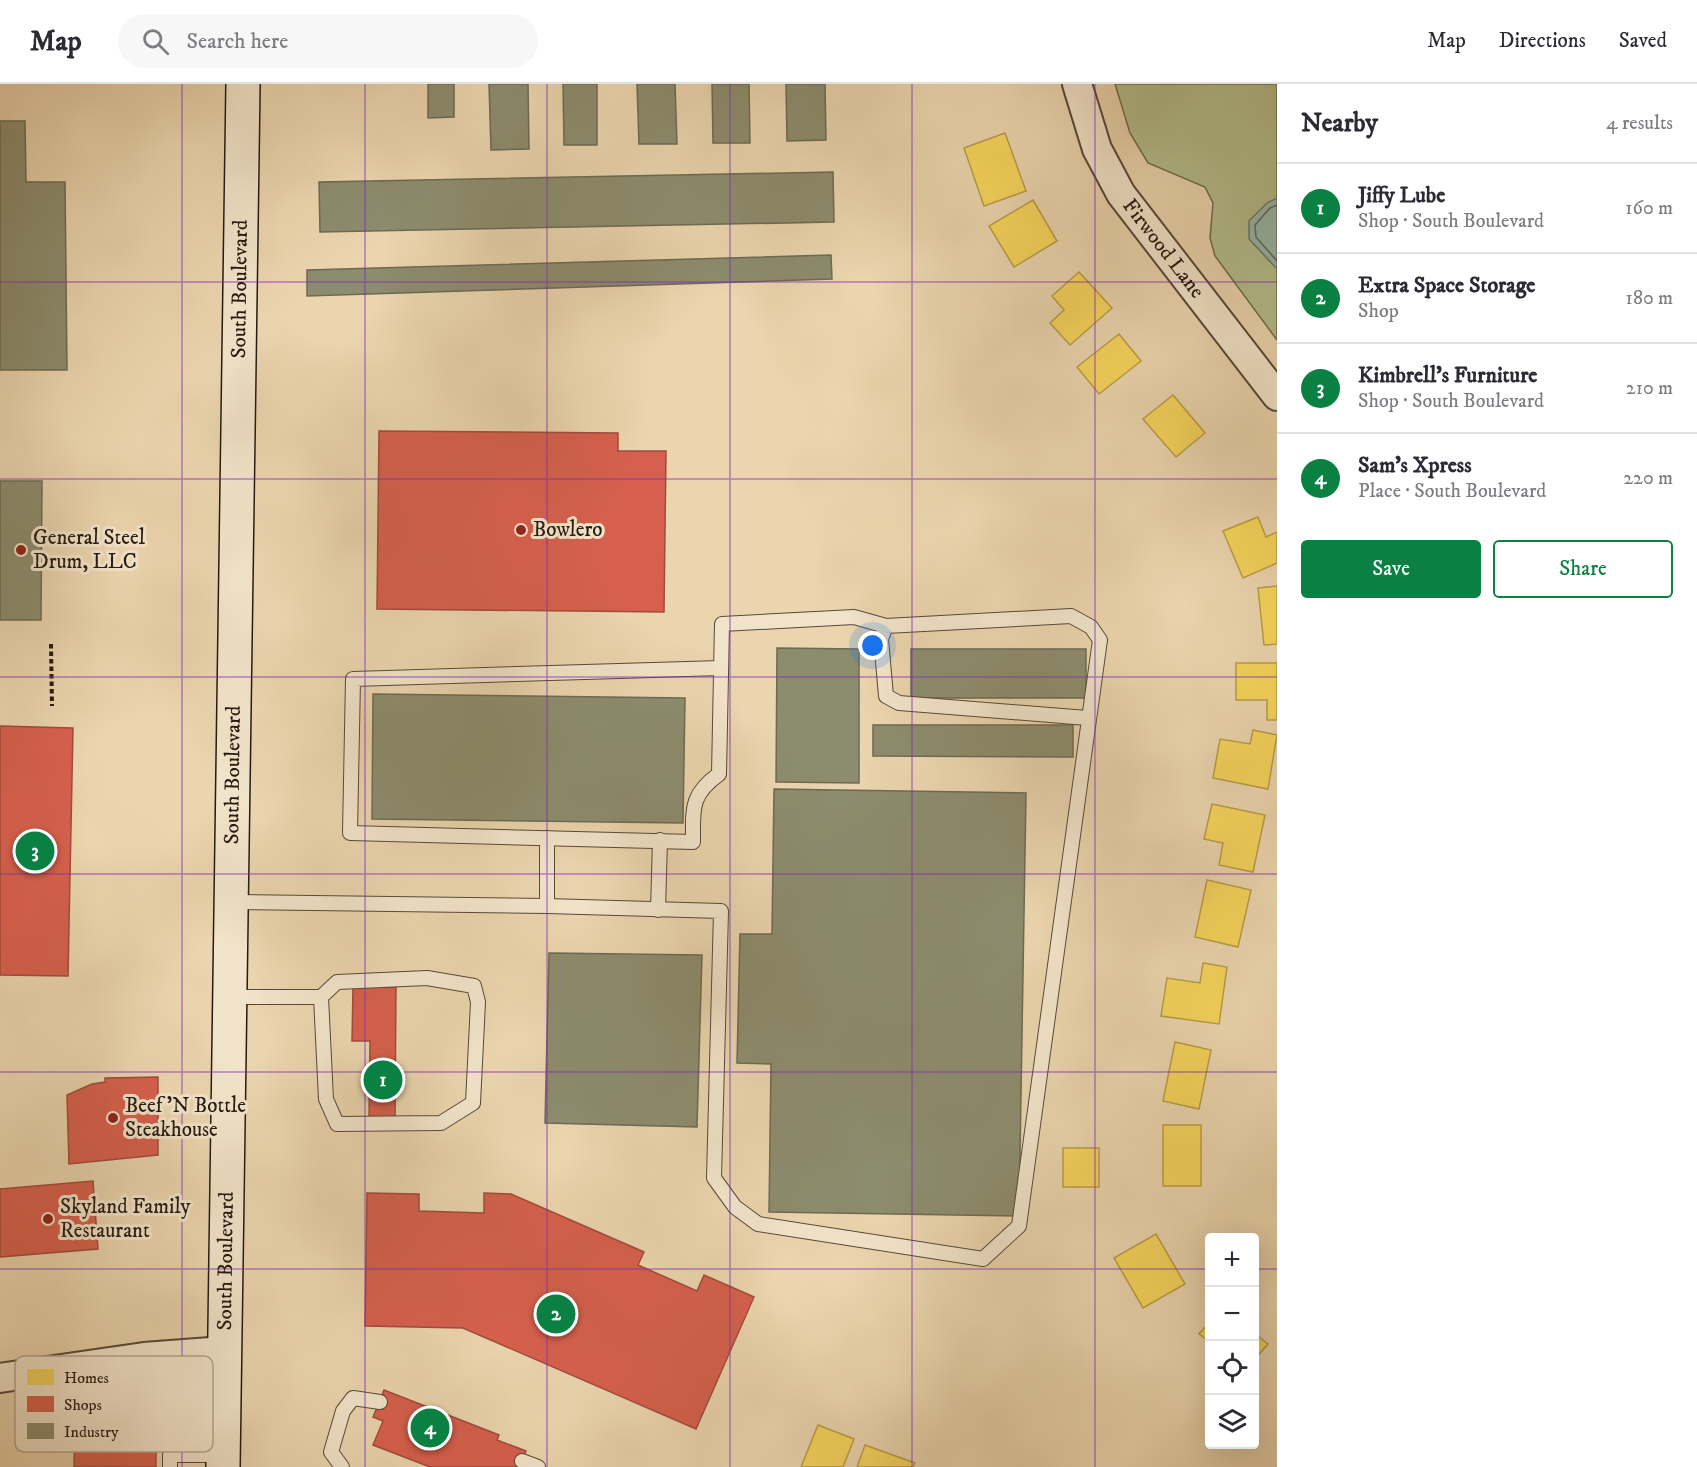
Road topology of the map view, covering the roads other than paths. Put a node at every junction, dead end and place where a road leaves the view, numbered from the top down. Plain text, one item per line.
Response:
1 (243, 84) edge
2 (1077, 84) edge
3 (1277, 396) edge
4 (886, 626) junction
5 (721, 668) junction
6 (1087, 718) junction
7 (548, 838) junction
8 (660, 840) junction
9 (231, 902) junction
10 (547, 906) junction
11 (658, 910) junction
12 (230, 997) junction
13 (321, 997) junction
14 (224, 1351) junction
15 (157, 1356) edge
16 (15, 1376) edge
17 (0, 1378) edge
18 (380, 1402) dead end
19 (223, 1461) edge
20 (522, 1461) dead end
21 (170, 1467) edge
22 (342, 1467) edge
23 (538, 1467) edge

1 - 9 main road, South Boulevard
2 - 3 street, Firwood Lane
4 - 5 lane
4 - 6 lane
4 - 6 lane
5 - 7 lane
5 - 8 lane
6 - 11 lane
7 - 8 lane
7 - 10 lane
8 - 11 lane
9 - 10 lane
9 - 12 main road, South Boulevard
10 - 11 lane
12 - 13 lane
12 - 14 main road, South Boulevard
13 - 13 lane
14 - 15 street
14 - 19 main road, South Boulevard
16 - 17 street
18 - 22 lane
19 - 21 lane
20 - 23 lane

